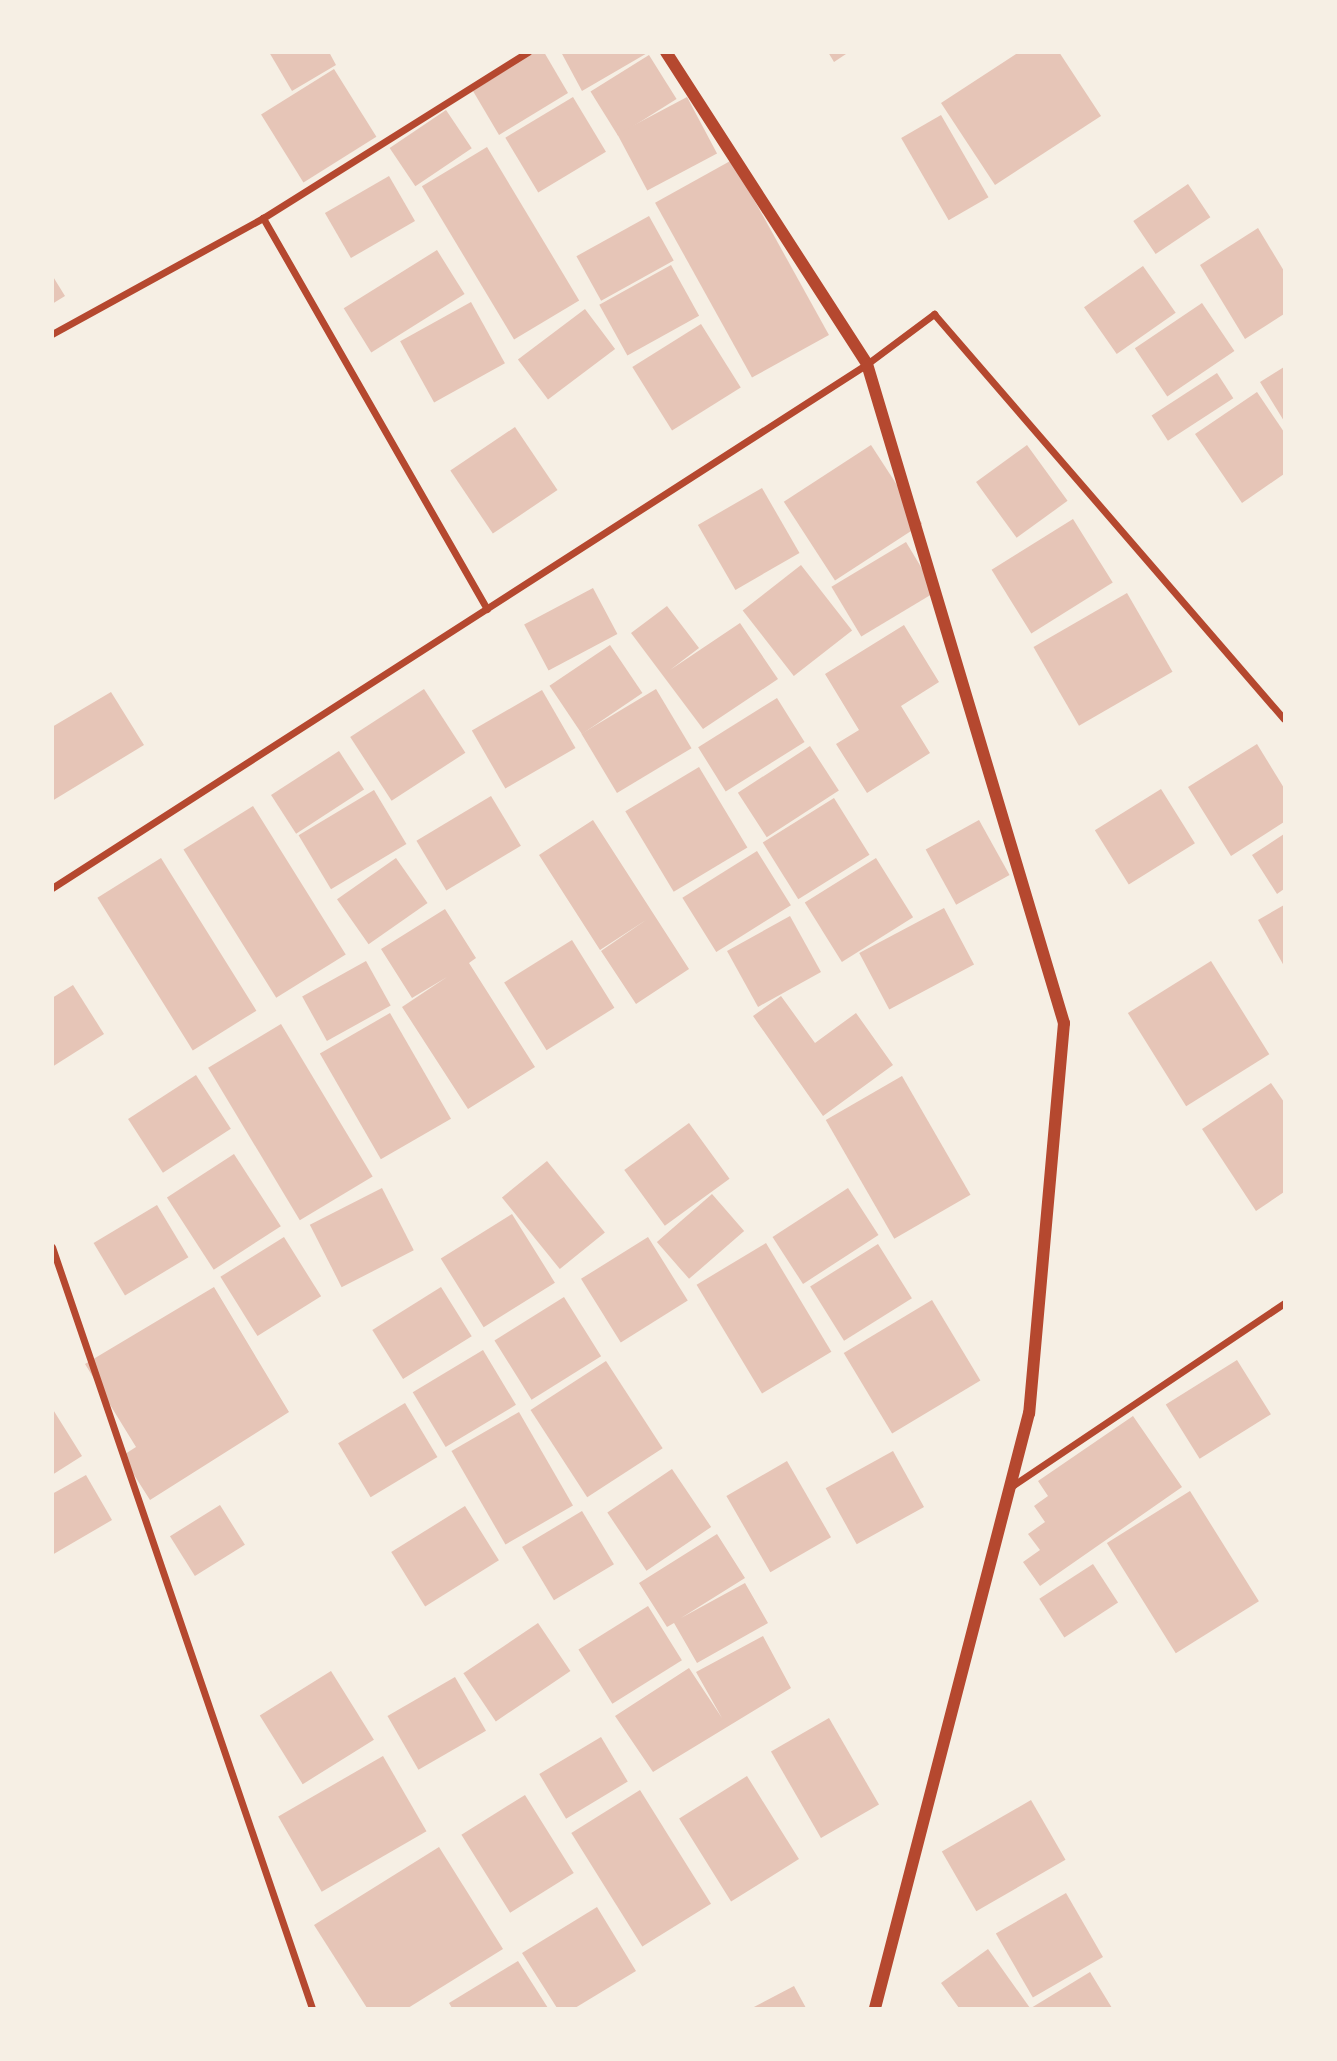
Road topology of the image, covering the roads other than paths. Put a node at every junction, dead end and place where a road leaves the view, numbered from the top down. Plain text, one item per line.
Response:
1 (528, 52) edge
2 (666, 52) edge
3 (263, 218) junction
4 (52, 334) edge
5 (867, 364) junction
6 (486, 609) junction
7 (1284, 719) edge
8 (52, 888) edge
9 (52, 1247) edge
10 (1284, 1303) edge
11 (1010, 1487) junction
12 (312, 2008) edge
13 (875, 2008) edge

1 - 3 street
2 - 5 street
3 - 4 street
3 - 6 street
5 - 6 street
5 - 7 street
5 - 11 street
6 - 8 street
9 - 12 street
10 - 11 street
11 - 13 street

